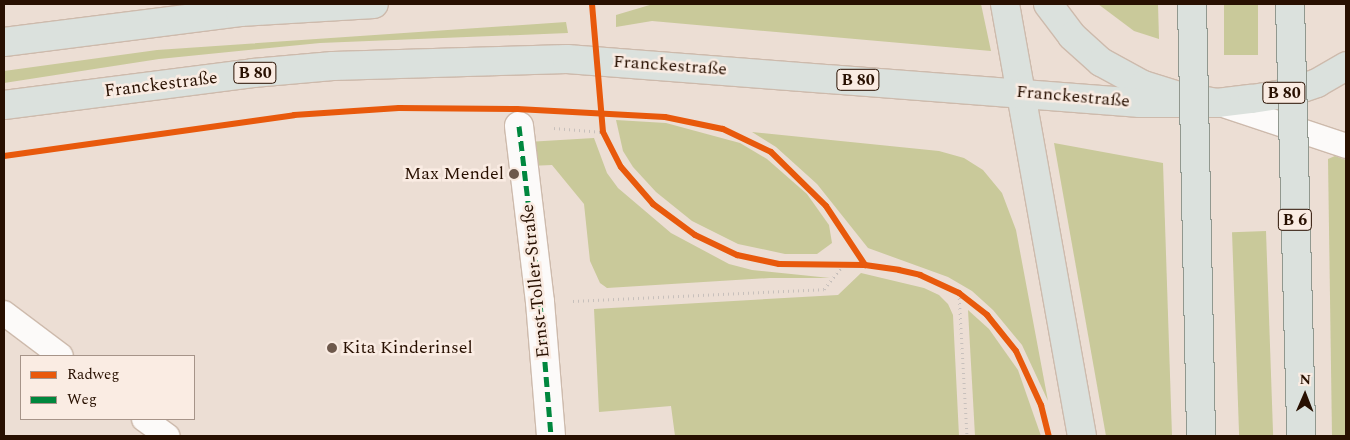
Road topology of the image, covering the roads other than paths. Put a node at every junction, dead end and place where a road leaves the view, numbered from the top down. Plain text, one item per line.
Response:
1 (374, 4) edge
2 (1006, 4) edge
3 (1048, 4) edge
4 (1192, 4) edge
5 (1290, 4) edge
6 (4, 42) edge
7 (1346, 66) edge
8 (1020, 92) junction
9 (1217, 103) junction
10 (4, 105) edge
11 (519, 126) road end
12 (1346, 146) edge
13 (4, 313) edge
14 (60, 355) edge
15 (145, 420) edge
16 (167, 436) edge
17 (552, 436) edge
18 (1082, 436) edge
19 (1201, 436) edge
20 (1302, 436) edge

1 - 6 main road
2 - 8 main road
3 - 9 main road, B 80
4 - 19 main road, bridge
5 - 20 main road, B 6, bridge
7 - 9 main road, B 80
8 - 9 main road, Franckestraße / B 80
8 - 10 main road, Franckestraße / B 80
8 - 18 main road
9 - 12 lane
11 - 17 street, Ernst-Toller-Straße
13 - 14 lane
15 - 16 lane

